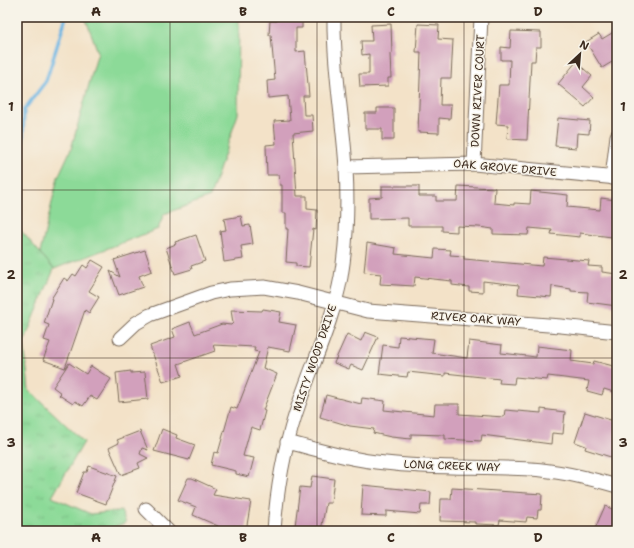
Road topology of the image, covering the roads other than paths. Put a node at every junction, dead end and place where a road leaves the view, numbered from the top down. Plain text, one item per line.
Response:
1 (334, 17) edge
2 (481, 17) edge
3 (617, 136) edge
4 (474, 164) junction
5 (346, 167) junction
6 (614, 178) edge
7 (335, 302) junction
8 (617, 332) edge
9 (120, 338) dead end
10 (287, 442) junction
11 (617, 486) edge
12 (146, 509) dead end
13 (168, 531) edge
14 (274, 531) edge

1 - 5 street, MISTY WOOD DRIVE
2 - 4 street, DOWN RIVER COURT
3 - 6 street
4 - 5 street, OAK GROVE DRIVE
4 - 6 street, OAK GROVE DRIVE
5 - 7 street, MISTY WOOD DRIVE
7 - 8 street, RIVER OAK WAY
7 - 9 street, RIVER OAK WAY
7 - 10 street, MISTY WOOD DRIVE
10 - 11 street, LONG CREEK WAY
10 - 14 street, MISTY WOOD DRIVE
12 - 13 street

